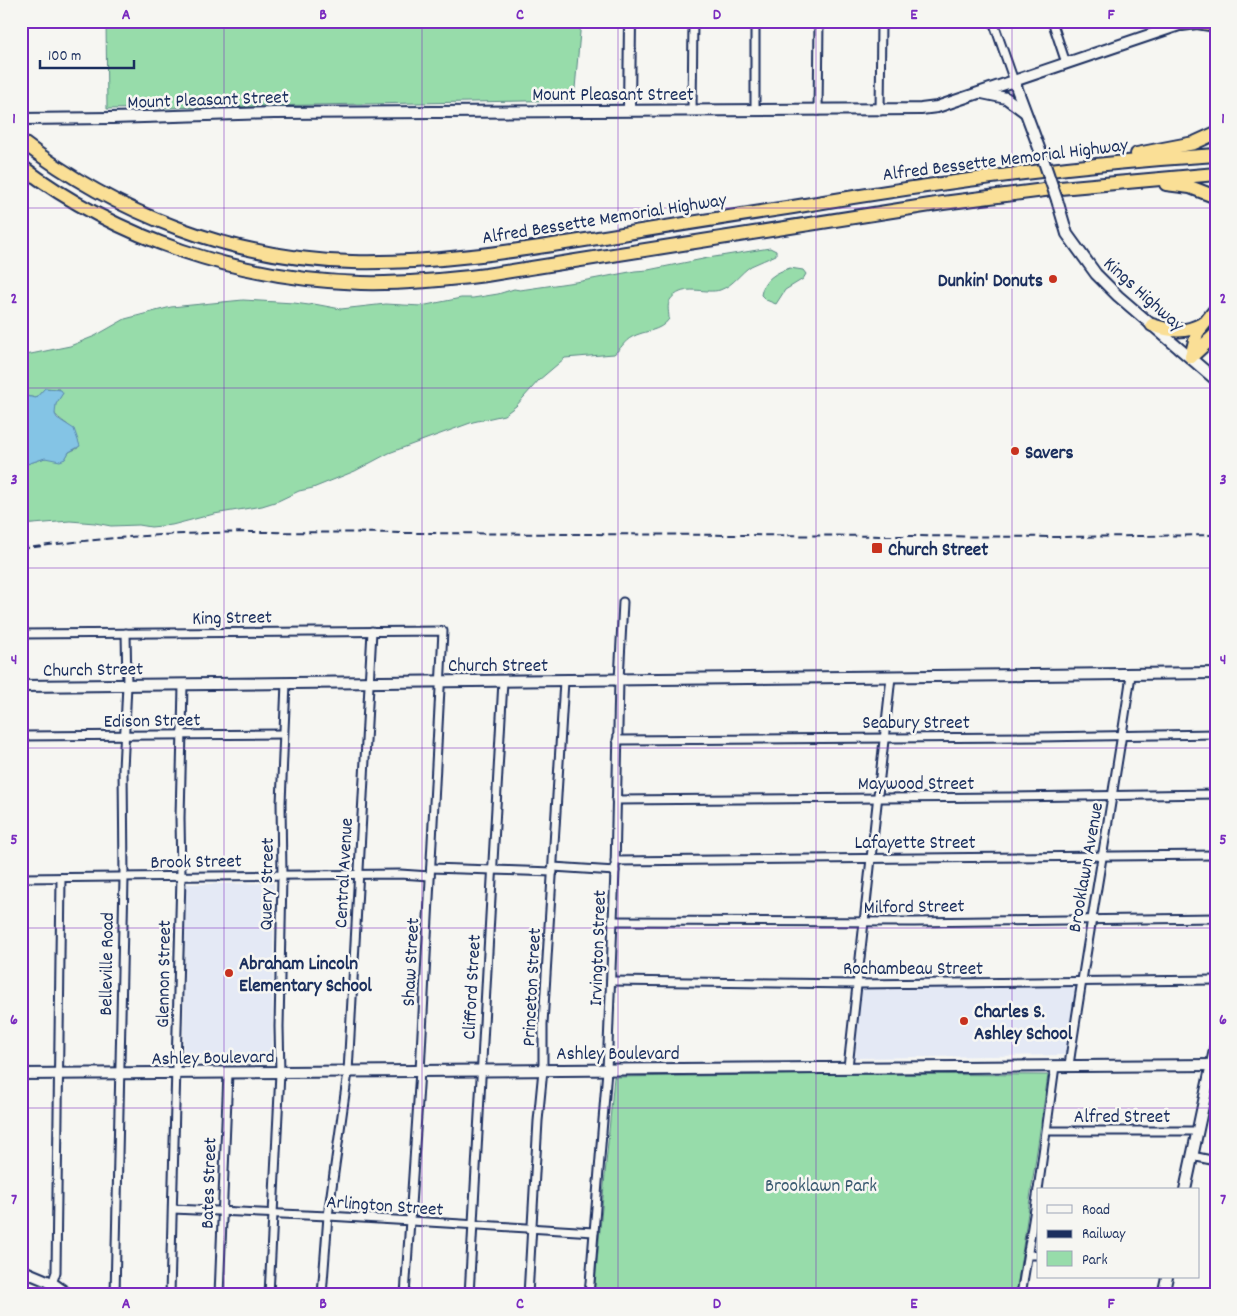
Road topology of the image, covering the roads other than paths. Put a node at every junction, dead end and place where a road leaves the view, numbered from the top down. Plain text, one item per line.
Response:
1 (630, 21) edge
2 (693, 21) edge
3 (755, 21) edge
4 (819, 21) edge
5 (881, 21) edge
6 (993, 21) edge
7 (1052, 21) edge
8 (1184, 22) edge
9 (1216, 25) edge
10 (1066, 63) junction
11 (1014, 81) junction
12 (979, 92) junction
13 (629, 110) junction
14 (692, 110) junction
15 (755, 111) junction
16 (818, 111) junction
17 (880, 111) junction
18 (1026, 113) junction
19 (21, 119) edge
20 (1216, 133) edge
21 (21, 141) edge
22 (1216, 155) edge
23 (21, 166) edge
24 (1073, 167) junction
25 (1216, 174) edge
26 (1093, 185) junction
27 (1216, 197) edge
28 (1216, 309) edge
29 (1202, 324) junction
30 (1152, 325) junction
31 (1216, 334) edge
32 (1190, 357) junction
33 (1216, 380) edge
34 (623, 602) dead end
35 (372, 631) junction
36 (443, 631) joint
37 (21, 634) edge
38 (126, 634) junction
39 (1216, 673) edge
40 (1131, 675) junction
41 (891, 677) junction
42 (619, 680) junction
43 (503, 681) junction
44 (564, 681) junction
45 (441, 682) junction
46 (369, 683) junction
47 (286, 684) junction
48 (127, 685) junction
49 (183, 685) junction
50 (21, 686) edge
51 (182, 734) junction
52 (284, 734) junction
53 (1216, 734) edge
54 (125, 735) junction
55 (1122, 735) junction
56 (21, 736) edge
57 (884, 737) junction
58 (617, 740) junction
59 (1216, 794) edge
60 (1113, 795) junction
61 (877, 798) junction
62 (616, 800) junction
63 (1103, 855) junction
64 (1216, 855) edge
65 (871, 858) junction
66 (615, 861) junction
67 (493, 869) junction
68 (553, 869) junction
69 (615, 871) junction
70 (431, 872) junction
71 (282, 876) junction
72 (359, 876) junction
73 (181, 877) junction
74 (21, 878) edge
75 (61, 878) junction
76 (124, 878) junction
77 (1092, 918) junction
78 (1216, 918) edge
79 (612, 921) junction
80 (864, 922) junction
81 (1216, 980) edge
82 (611, 981) junction
83 (1081, 982) junction
84 (857, 984) junction
85 (1216, 1045) edge
86 (1214, 1064) edge
87 (1069, 1065) junction
88 (1055, 1066) junction
89 (848, 1067) junction
90 (482, 1070) junction
91 (543, 1070) junction
92 (607, 1070) junction
93 (420, 1071) junction
94 (280, 1072) junction
95 (348, 1072) junction
96 (228, 1073) junction
97 (21, 1074) edge
98 (58, 1074) junction
99 (119, 1074) junction
100 (176, 1074) junction
101 (1197, 1131) junction
102 (1047, 1132) junction
103 (1192, 1156) junction
104 (1216, 1161) edge
105 (1039, 1188) edge
106 (1184, 1188) edge
107 (1037, 1199) edge
108 (173, 1209) junction
109 (222, 1212) junction
110 (272, 1214) junction
111 (328, 1216) junction
112 (410, 1222) junction
113 (472, 1225) junction
114 (533, 1228) junction
115 (594, 1232) junction
116 (1028, 1255) junction
117 (1037, 1255) edge
118 (21, 1270) edge
119 (1167, 1278) edge
120 (52, 1283) junction
121 (48, 1295) edge
122 (69, 1295) edge
123 (115, 1295) edge
124 (170, 1295) edge
125 (218, 1295) edge
126 (269, 1295) edge
127 (322, 1295) edge
128 (405, 1295) edge
129 (468, 1295) edge
130 (528, 1295) edge
131 (589, 1295) edge
132 (1021, 1295) edge
133 (1163, 1295) edge

1 - 13 main road
2 - 14 street
3 - 15 street
4 - 16 street
5 - 17 street
6 - 11 street
7 - 10 street
8 - 9 highway
8 - 10 main road, Mount Pleasant Street
10 - 11 main road, Mount Pleasant Street
11 - 12 main road, Mount Pleasant Street
11 - 18 main road, Kings Highway
12 - 17 main road, Mount Pleasant Street
12 - 18 main road
13 - 14 main road, Mount Pleasant Street
13 - 19 main road, Mount Pleasant Street
14 - 15 main road, Mount Pleasant Street
15 - 16 main road, Mount Pleasant Street
16 - 17 main road, Mount Pleasant Street
18 - 30 main road, Kings Highway, bridge
20 - 24 highway
21 - 24 highway, Alfred Bessette Memorial Highway
22 - 24 highway, Alfred Bessette Memorial Highway
23 - 26 highway, Alfred Bessette Memorial Highway
25 - 26 highway, Alfred Bessette Memorial Highway
26 - 27 highway
28 - 29 highway
29 - 30 highway
29 - 32 highway
30 - 32 main road, Kings Highway
31 - 32 highway
32 - 33 main road, Kings Highway
34 - 42 street, Irvington Street
35 - 36 street, King Street
35 - 38 street, King Street
35 - 46 street, Central Avenue
36 - 45 street, Shaw Street
37 - 38 street, King Street
38 - 48 street, Belleville Road
39 - 40 main road, Church Street
40 - 41 main road, Church Street
40 - 55 street, Brooklawn Avenue
41 - 42 main road, Church Street
41 - 57 street
42 - 44 main road, Church Street
42 - 58 street, Irvington Street
43 - 44 main road, Church Street
43 - 45 main road, Church Street
43 - 67 street, Clifford Street
44 - 68 street, Princeton Street
45 - 46 main road, Church Street
45 - 70 street, Shaw Street
46 - 47 main road, Church Street
46 - 72 street, Central Avenue
47 - 49 main road, Church Street
47 - 52 street, Query Street
48 - 49 main road, Church Street
48 - 50 main road, Church Street
48 - 54 street, Belleville Road
49 - 51 street, Glennon Street
51 - 52 street, Edison Street
51 - 54 street, Edison Street
51 - 73 street, Glennon Street
52 - 71 street, Query Street
53 - 55 street, Seabury Street
54 - 56 street, Edison Street
54 - 76 street, Belleville Road
55 - 57 street, Seabury Street
55 - 60 street, Brooklawn Avenue
57 - 58 street, Seabury Street
57 - 61 street
58 - 62 street, Irvington Street
59 - 60 street, Maywood Street
60 - 61 street, Maywood Street
60 - 63 street, Brooklawn Avenue
61 - 62 street, Maywood Street
61 - 65 street
62 - 66 street, Irvington Street
63 - 64 street, Lafayette Street
63 - 65 street, Lafayette Street
63 - 77 street, Brooklawn Avenue
65 - 66 street, Lafayette Street
65 - 80 street
66 - 69 street, Irvington Street
67 - 68 street, Brook Street
67 - 70 street, Brook Street
67 - 90 street, Clifford Street
68 - 69 street, Brook Street
68 - 91 street, Princeton Street
69 - 79 street, Irvington Street
70 - 72 street, Brook Street
70 - 93 street, Shaw Street
71 - 72 street, Brook Street
71 - 73 street, Brook Street
71 - 94 street, Query Street
72 - 95 street, Central Avenue
73 - 76 street, Brook Street
73 - 100 street, Glennon Street
74 - 75 street, Brook Street
75 - 76 street, Brook Street
75 - 98 street
76 - 99 street, Belleville Road
77 - 78 street, Milford Street
77 - 80 street, Milford Street
77 - 83 street, Brooklawn Avenue
79 - 80 street, Milford Street
79 - 82 street, Irvington Street
80 - 84 street
81 - 83 street, Rochambeau Street
82 - 84 street, Rochambeau Street
82 - 92 street, Irvington Street
83 - 84 street, Rochambeau Street
83 - 87 street, Brooklawn Avenue
84 - 89 street
85 - 86 main road
86 - 87 main road, Ashley Boulevard
86 - 101 main road
87 - 88 main road, Ashley Boulevard
88 - 89 main road, Ashley Boulevard
88 - 102 street
89 - 92 main road, Ashley Boulevard
90 - 91 main road, Ashley Boulevard
90 - 93 main road, Ashley Boulevard
90 - 113 street, Clifford Street
91 - 92 main road, Ashley Boulevard
91 - 114 street, Princeton Street
92 - 115 street, Irvington Street
93 - 95 main road, Ashley Boulevard
93 - 112 street, Shaw Street
94 - 95 main road, Ashley Boulevard
94 - 96 main road, Ashley Boulevard
94 - 110 street, Query Street
95 - 111 street, Central Avenue
96 - 100 main road, Ashley Boulevard
96 - 109 street, Bates Street
97 - 98 main road, Ashley Boulevard
98 - 99 main road, Ashley Boulevard
98 - 120 street
99 - 100 main road, Ashley Boulevard
99 - 123 street, Belleville Road
100 - 108 street, Glennon Street
101 - 102 street, Alfred Street
101 - 103 main road
102 - 105 street
103 - 104 street
103 - 106 main road
107 - 116 street
108 - 109 street, Arlington Street
108 - 124 street, Glennon Street
109 - 110 street, Arlington Street
109 - 125 street, Bates Street
110 - 111 street, Arlington Street
110 - 126 street, Query Street
111 - 112 street, Arlington Street
111 - 127 street, Central Avenue
112 - 113 street, Arlington Street
112 - 128 street, Shaw Street
113 - 114 street, Arlington Street
113 - 129 street, Clifford Street
114 - 115 street, Arlington Street
114 - 130 street, Princeton Street
115 - 131 street, Irvington Street
116 - 117 street
116 - 132 street
118 - 120 main road
119 - 133 main road
120 - 121 street
120 - 122 main road

